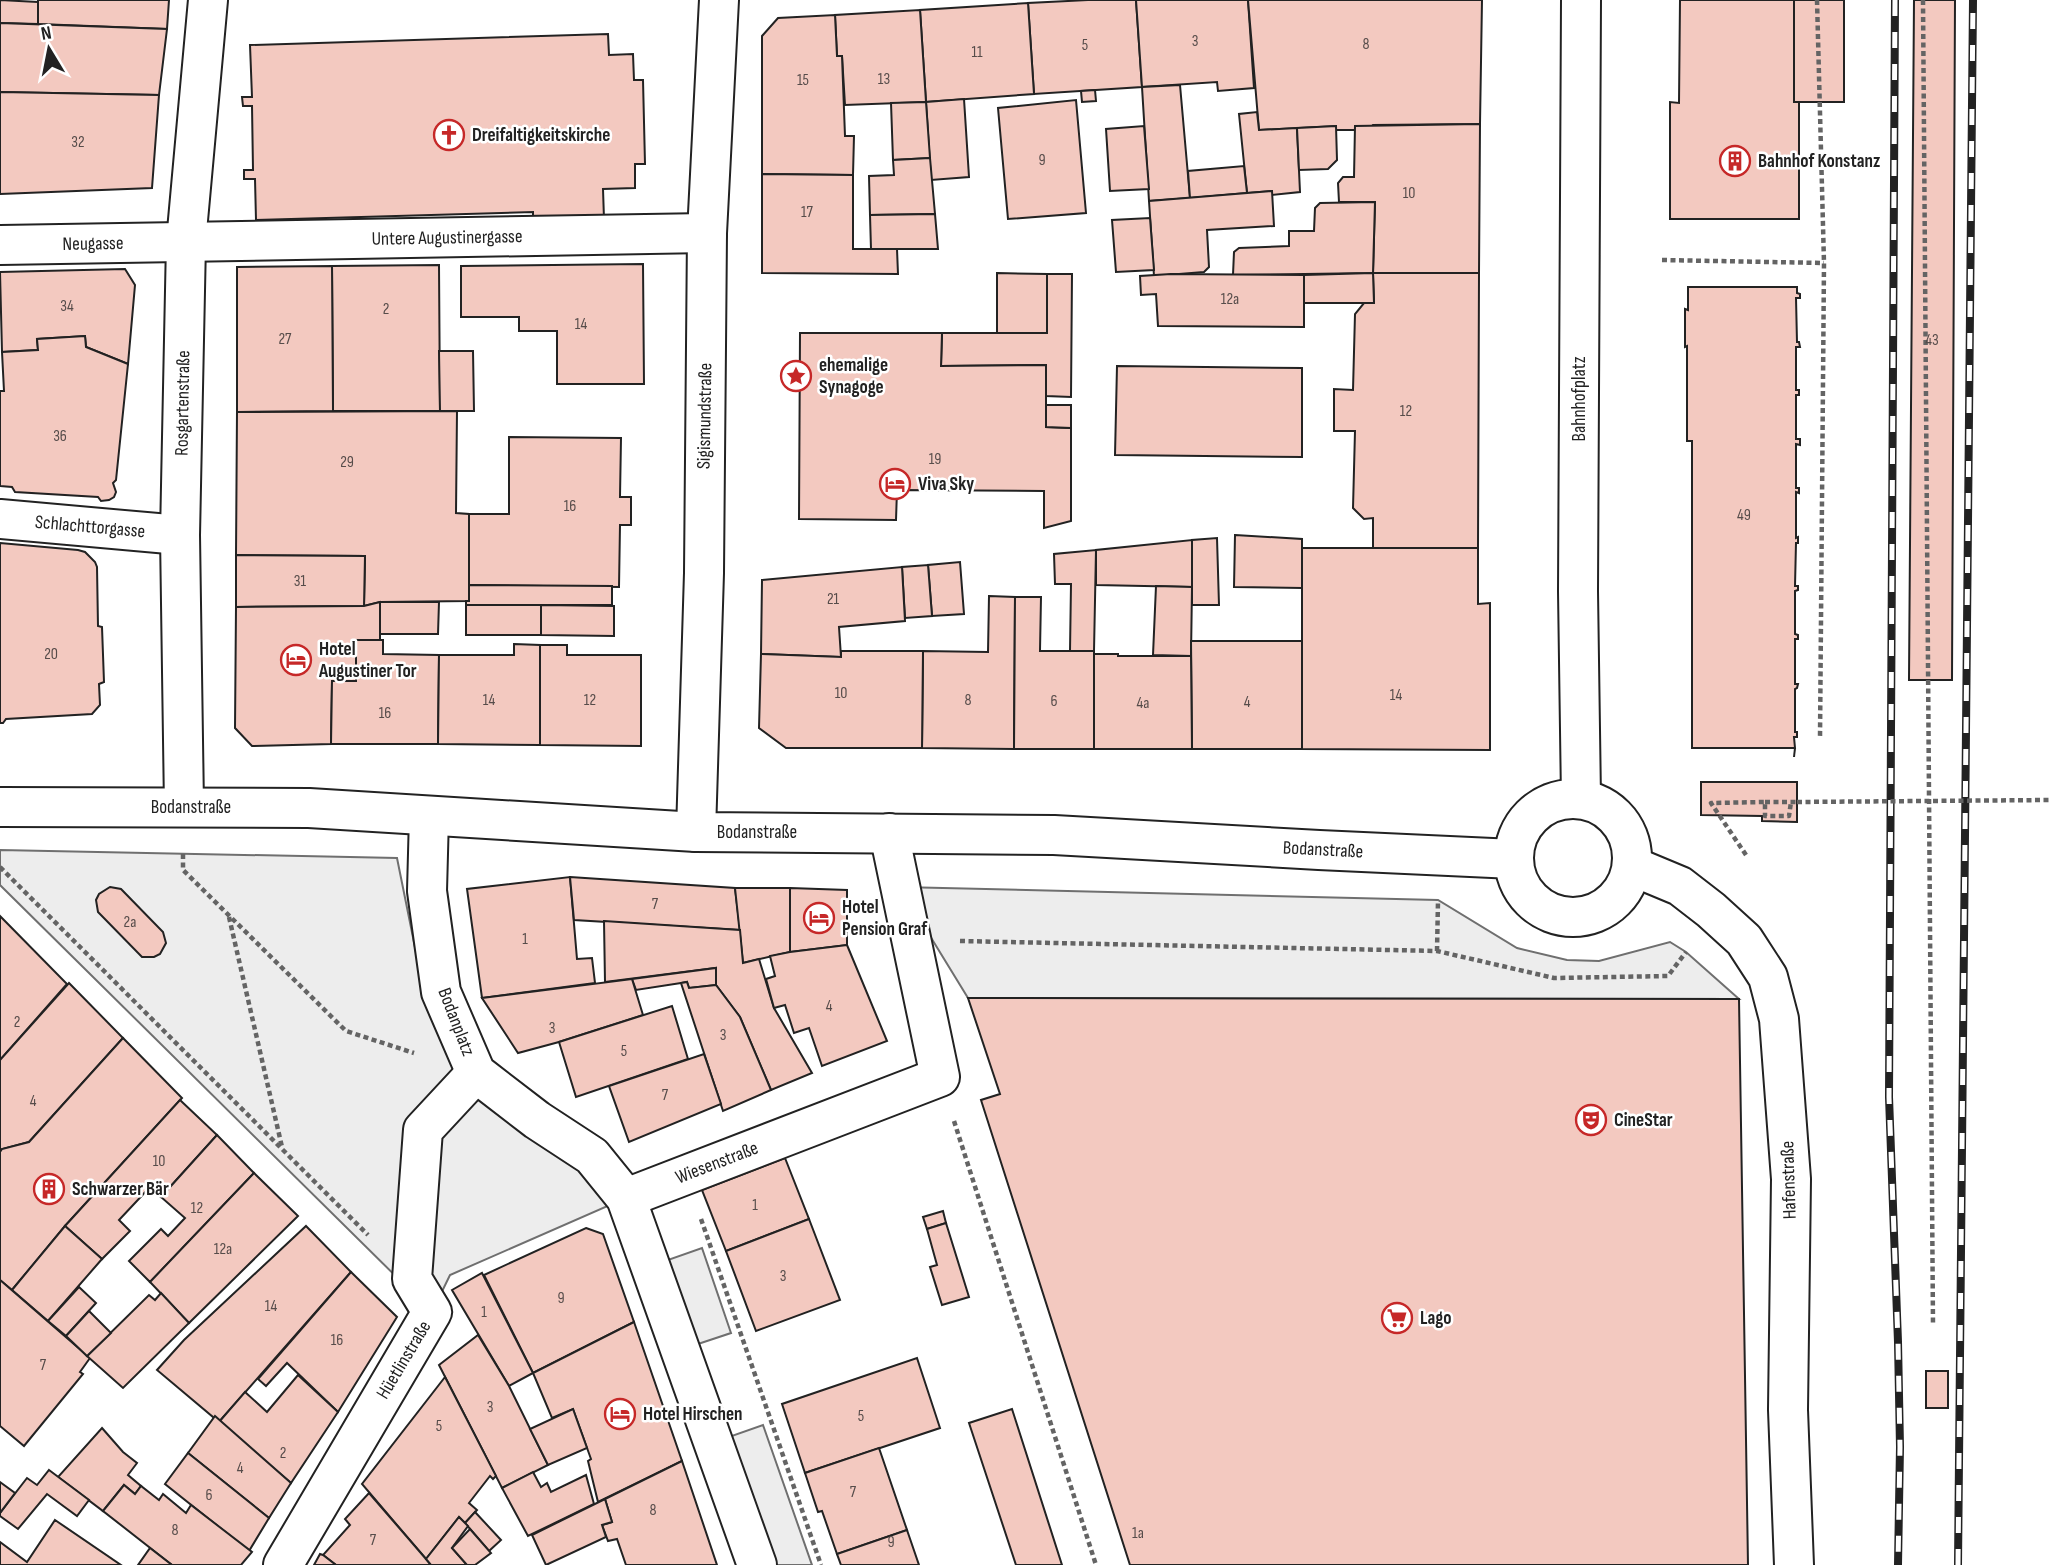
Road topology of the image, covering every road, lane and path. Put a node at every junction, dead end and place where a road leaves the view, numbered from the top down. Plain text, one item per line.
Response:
1 (208, 0) edge
2 (719, 0) edge
3 (1581, 0) edge
4 (1817, 0) edge
5 (1923, 0) edge
6 (707, 233) junction
7 (186, 242) junction
8 (0, 245) edge
9 (1662, 260) dead end
10 (1824, 263) junction
11 (0, 519) edge
12 (180, 535) junction
13 (1819, 738) dead end
14 (1581, 799) junction
15 (2049, 800) edge
16 (1765, 802) junction
17 (1791, 802) junction
18 (0, 807) edge
19 (184, 807) junction
20 (429, 816) junction
21 (696, 832) junction
22 (889, 833) junction
23 (1746, 855) dead end
24 (1514, 859) junction
25 (1632, 866) junction
26 (0, 867) edge
27 (183, 870) dead end
28 (1438, 900) dead end
29 (229, 916) junction
30 (911, 940) junction
31 (1437, 951) junction
32 (1686, 952) dead end
33 (476, 1073) junction
34 (940, 1077) junction
35 (283, 1150) junction
36 (686, 1175) junction
37 (626, 1198) junction
38 (412, 1279) junction
39 (1933, 1325) dead end
40 (283, 1565) edge
41 (757, 1565) edge
42 (821, 1565) edge
43 (1096, 1565) edge
44 (1794, 1565) edge

1 - 7 street, Rosgartenstraße
2 - 6 street, Sigismundstraße
3 - 14 street, Bahnhofplatz
4 - 10 path
5 - 39 path
6 - 7 street, Untere Augustinergasse
6 - 21 street, Sigismundstraße
7 - 8 street, Neugasse
7 - 12 street, Rosgartenstraße
9 - 10 path
10 - 13 path
11 - 12 street, Schlachttorgasse
12 - 19 street, Rosgartenstraße
14 - 24 street
14 - 25 street
15 - 17 path, bridge
16 - 17 path
16 - 17 path
16 - 23 path
18 - 19 street, Bodanstraße
19 - 20 street, Bodanstraße
20 - 21 street, Bodanstraße
20 - 33 street, Bodanplatz
21 - 22 street, Bodanstraße
22 - 24 street, Bodanstraße
22 - 30 street
24 - 25 street
25 - 44 street, Hafenstraße
26 - 35 path
27 - 29 path
28 - 31 path
29 - 33 path
29 - 35 path
30 - 31 path
30 - 34 street
31 - 32 path
33 - 37 street, Bodanplatz
33 - 38 street
34 - 36 street, Wiesenstraße
34 - 43 path
35 - 38 path
36 - 37 street, Wiesenstraße
36 - 42 path
37 - 41 street
38 - 40 street, Hüetlinstraße

